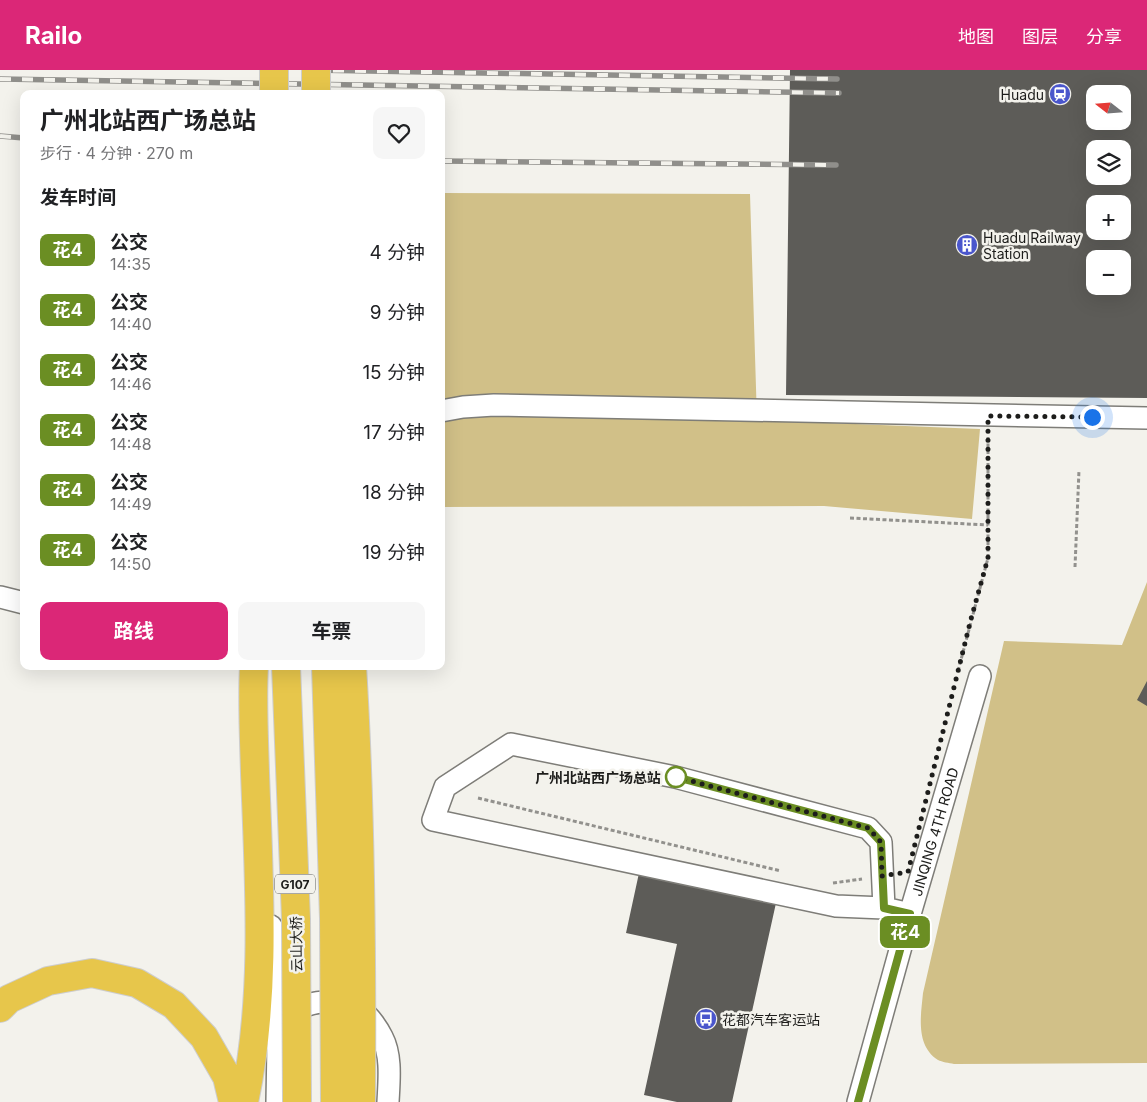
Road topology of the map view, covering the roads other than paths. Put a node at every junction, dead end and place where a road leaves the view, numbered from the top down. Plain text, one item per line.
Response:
1 (274, 70) edge
2 (316, 70) edge
3 (274, 90) edge
4 (316, 90) edge
5 (445, 410) edge
6 (1147, 418) edge
7 (0, 598) edge
8 (20, 602) edge
9 (255, 670) edge
10 (255, 670) edge
11 (286, 670) edge
12 (326, 670) edge
13 (352, 670) edge
14 (980, 676) dead end
15 (884, 908) junction
16 (910, 914) junction
17 (0, 1008) edge
18 (278, 1044) junction
19 (230, 1090) edge
20 (244, 1102) edge
21 (277, 1102) edge
22 (297, 1102) edge
23 (335, 1102) edge
24 (361, 1102) edge
25 (388, 1102) edge
26 (858, 1102) edge

1 - 3 highway, bridge
2 - 4 highway, bridge
5 - 6 street
7 - 8 street
9 - 18 street
10 - 20 highway
11 - 22 highway, 云山大桥 / G107, bridge
12 - 23 highway, G107, bridge
13 - 24 highway, bridge
14 - 16 street, JINQING 4TH ROAD
15 - 15 street
15 - 16 street
16 - 26 street, JINQING 4TH ROAD
17 - 19 highway
18 - 21 street
18 - 25 street

